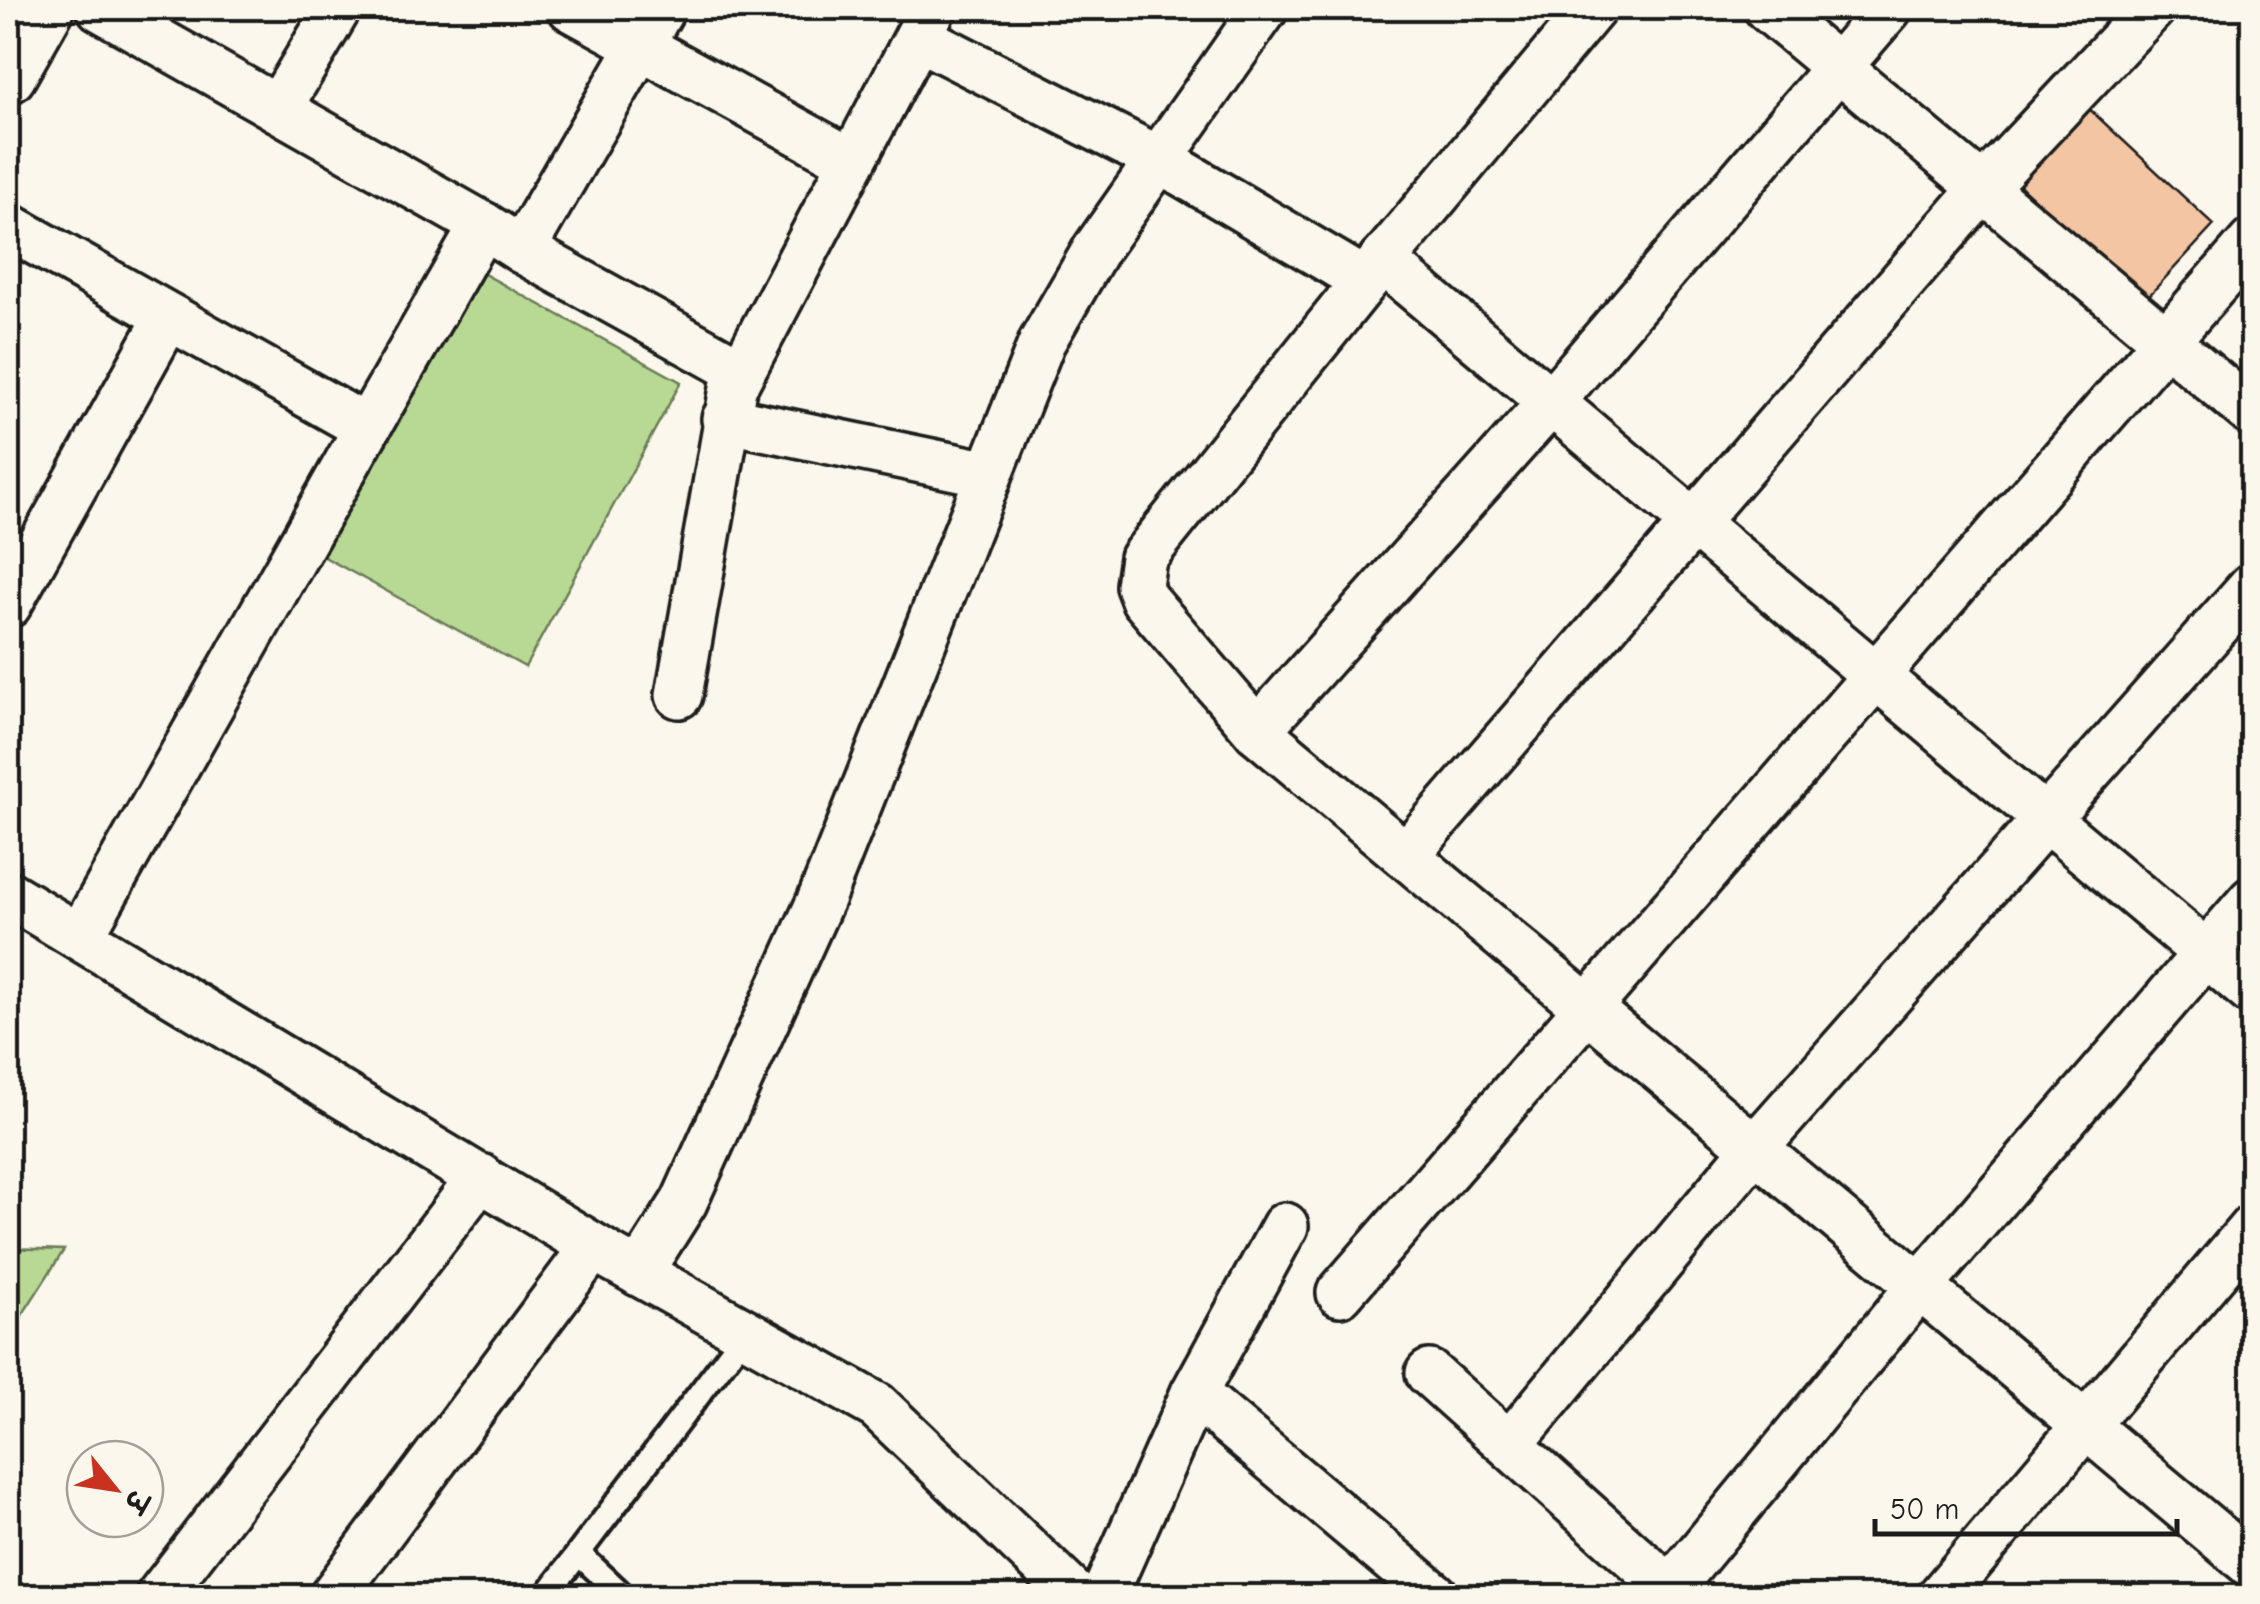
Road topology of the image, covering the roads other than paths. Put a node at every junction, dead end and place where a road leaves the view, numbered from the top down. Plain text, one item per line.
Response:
1 (46, 8) edge
2 (100, 8) edge
3 (338, 8) edge
4 (571, 8) edge
5 (662, 8) edge
6 (1265, 8) edge
7 (1593, 8) edge
8 (1766, 8) edge
9 (1889, 8) edge
10 (2152, 8) edge
11 (925, 22) edge
12 (640, 46) junction
13 (1836, 65) junction
14 (8, 74) edge
15 (278, 108) junction
16 (1162, 161) junction
17 (852, 162) junction
18 (1984, 187) junction
19 (483, 225) junction
20 (8, 226) edge
21 (2252, 242) edge
22 (522, 250) junction
23 (1373, 271) junction
24 (168, 319) junction
25 (2167, 338) junction
26 (740, 371) junction
27 (1550, 402) junction
28 (2252, 414) edge
29 (726, 418) junction
30 (367, 428) junction
31 (989, 474) junction
32 (1694, 522) junction
33 (2252, 586) edge
34 (8, 605) edge
35 (1874, 674) junction
36 (679, 695) dead end
37 (1257, 731) junction
38 (2046, 818) junction
39 (1406, 856) junction
40 (8, 894) edge
41 (2252, 900) edge
42 (80, 937) junction
43 (2206, 953) junction
44 (2252, 992) edge
45 (1586, 1006) junction
46 (1755, 1148) junction
47 (482, 1178) junction
48 (1285, 1226) dead end
49 (2252, 1228) edge
50 (593, 1246) junction
51 (640, 1274) junction
52 (1920, 1286) junction
53 (1340, 1292) dead end
54 (747, 1331) junction
55 (1429, 1373) dead end
56 (1194, 1393) junction
57 (2086, 1425) junction
58 (1510, 1444) junction
59 (580, 1555) junction
60 (2252, 1568) edge
61 (159, 1596) edge
62 (333, 1596) edge
63 (546, 1596) edge
64 (624, 1596) edge
65 (1076, 1596) edge
66 (1104, 1596) edge
67 (1435, 1596) edge
68 (1941, 1596) edge
69 (2232, 1596) edge

1 - 14 street
2 - 15 street
3 - 15 street
4 - 12 street
5 - 12 street
6 - 16 street
7 - 23 street
8 - 13 street
9 - 13 street
10 - 18 street
11 - 16 street
11 - 17 street
12 - 17 street
12 - 22 street
13 - 18 street
13 - 27 street
15 - 19 street
16 - 23 street
16 - 31 street
17 - 26 street
18 - 25 street
18 - 32 street
19 - 22 street
19 - 30 street
20 - 24 street
21 - 25 street
22 - 26 street
23 - 27 street
23 - 37 street
24 - 30 street
24 - 34 street
25 - 28 street
25 - 35 street
26 - 29 street
27 - 32 street
27 - 37 street
29 - 31 street
29 - 36 street
30 - 42 street
31 - 51 street
32 - 35 street
32 - 39 street
33 - 38 street
35 - 38 street
35 - 45 street
37 - 39 street
38 - 43 street
38 - 46 street
39 - 45 street
40 - 42 street
41 - 43 street
42 - 47 street
43 - 44 street
43 - 52 street
45 - 46 street
45 - 53 street
46 - 52 street
46 - 58 street
47 - 50 street
47 - 61 street
48 - 56 street
49 - 57 street
50 - 51 street
50 - 62 street
51 - 54 street
52 - 57 street
52 - 58 street
54 - 59 lane
54 - 65 street
55 - 58 street
56 - 66 street
56 - 67 street
57 - 60 street
57 - 68 street
59 - 63 lane
59 - 64 lane
60 - 69 street

